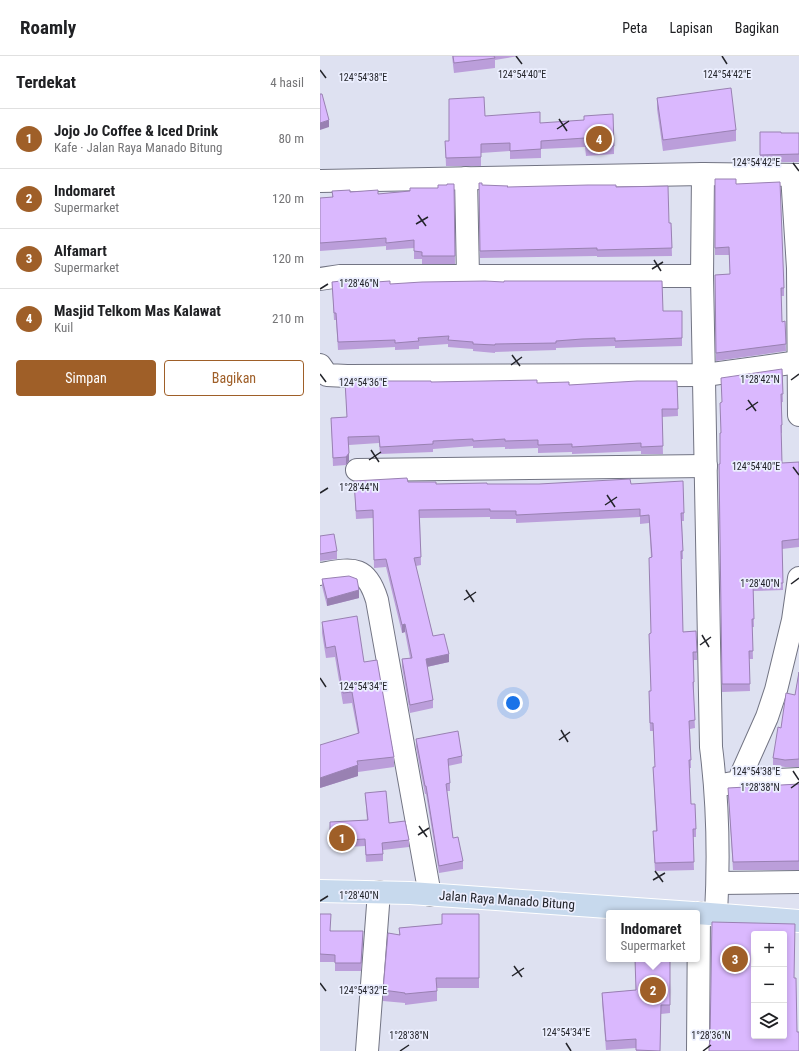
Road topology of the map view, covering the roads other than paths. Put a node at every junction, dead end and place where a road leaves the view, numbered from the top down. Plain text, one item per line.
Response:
1 (703, 174) junction
2 (795, 175) edge
3 (466, 178) junction
4 (320, 181) edge
5 (798, 268) edge
6 (468, 276) junction
7 (702, 276) junction
8 (320, 279) edge
9 (798, 362) edge
10 (320, 365) edge
11 (705, 375) junction
12 (799, 415) edge
13 (706, 466) junction
14 (357, 470) dead end
15 (320, 574) edge
16 (799, 578) edge
17 (799, 779) edge
18 (738, 782) junction
19 (716, 786) junction
20 (799, 882) edge
21 (718, 883) junction
22 (320, 891) edge
23 (380, 892) junction
24 (430, 895) junction
25 (644, 910) edge
26 (701, 914) edge
27 (799, 921) edge
28 (700, 960) edge
29 (700, 962) edge
30 (367, 1051) edge
31 (698, 1051) edge

1 - 2 street
1 - 3 street
1 - 7 street
2 - 5 street
3 - 4 street
3 - 6 street
5 - 9 street
6 - 7 street
6 - 8 street
7 - 11 street
9 - 11 street
9 - 12 street
10 - 11 street
11 - 13 street
13 - 14 street
13 - 19 street
15 - 24 street
16 - 18 street
17 - 18 street
18 - 19 street
19 - 21 street
20 - 21 street
21 - 26 street
22 - 23 highway, Jalan Raya Manado Bitung
23 - 24 highway, Jalan Raya Manado Bitung
23 - 30 street
24 - 25 highway, Jalan Raya Manado Bitung
26 - 27 highway, Jalan Raya Manado Bitung
26 - 28 street
29 - 31 street

